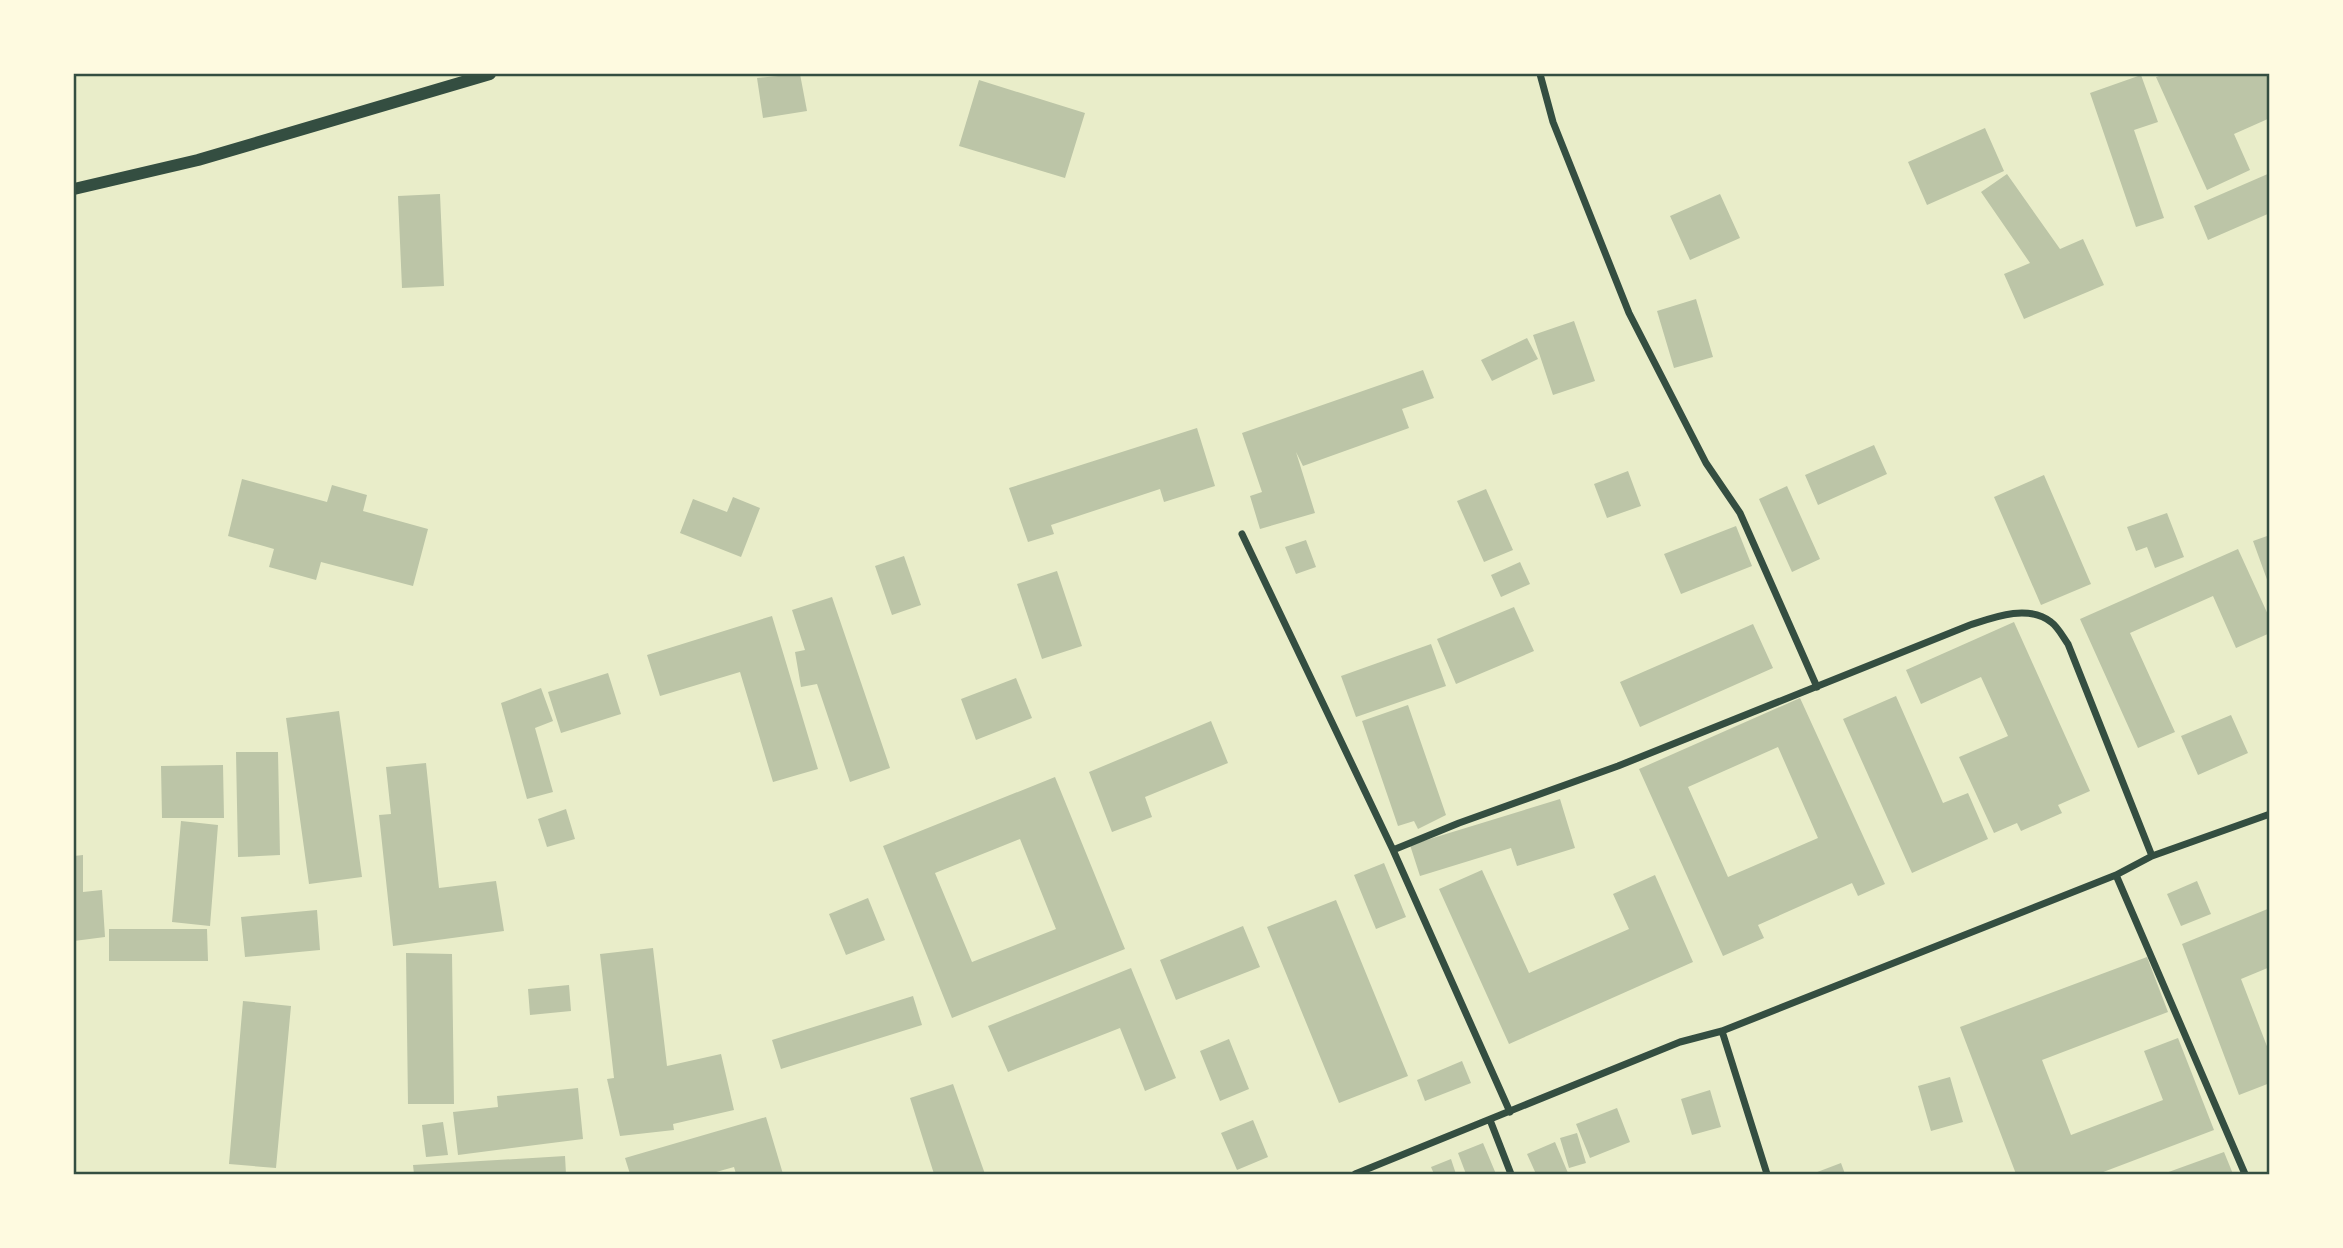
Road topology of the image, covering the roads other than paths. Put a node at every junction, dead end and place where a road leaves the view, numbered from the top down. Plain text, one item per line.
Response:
1 (490, 74) edge
2 (1540, 74) edge
3 (74, 189) edge
4 (1242, 534) dead end
5 (1816, 687) junction
6 (2270, 814) edge
7 (1393, 850) junction
8 (2152, 856) junction
9 (2116, 875) junction
10 (1722, 1031) junction
11 (1510, 1112) junction
12 (1490, 1120) junction
13 (1355, 1174) edge
14 (1511, 1174) edge
15 (1767, 1174) edge
16 (2245, 1174) edge

1 - 3 street
2 - 5 street
4 - 7 street
5 - 7 street
5 - 8 street
6 - 8 street
7 - 11 street
8 - 9 street
9 - 10 street
9 - 16 street
10 - 11 street
10 - 15 street
11 - 12 street
12 - 13 street
12 - 14 street

